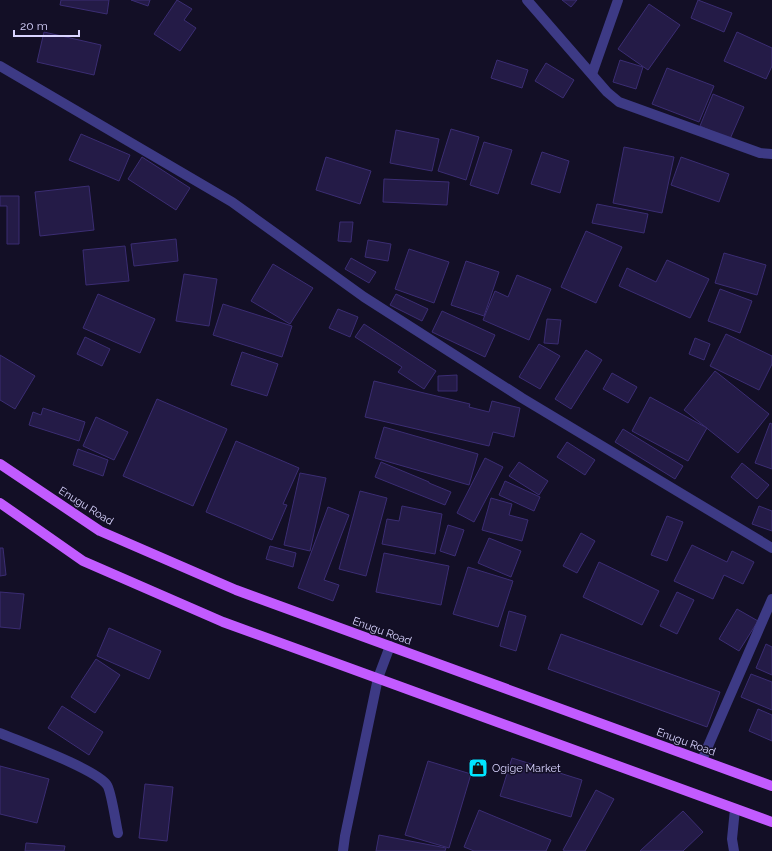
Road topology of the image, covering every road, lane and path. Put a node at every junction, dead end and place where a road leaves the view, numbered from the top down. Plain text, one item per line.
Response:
1 (528, 0) edge
2 (618, 0) edge
3 (0, 66) edge
4 (592, 74) junction
5 (772, 154) edge
6 (0, 464) edge
7 (0, 503) edge
8 (772, 548) edge
9 (772, 599) edge
10 (390, 646) junction
11 (378, 678) junction
12 (0, 734) edge
13 (702, 760) junction
14 (772, 786) edge
15 (735, 809) junction
16 (772, 822) edge
17 (118, 833) dead end
18 (343, 851) edge
19 (734, 851) edge

1 - 4 street
2 - 4 street
3 - 8 street
4 - 5 street
6 - 10 main road, Enugu Road
7 - 11 main road
9 - 13 street
10 - 11 street
10 - 13 main road, Enugu Road
11 - 15 main road
11 - 18 street
12 - 17 street
13 - 14 main road, Enugu Road
15 - 16 main road
15 - 19 street

